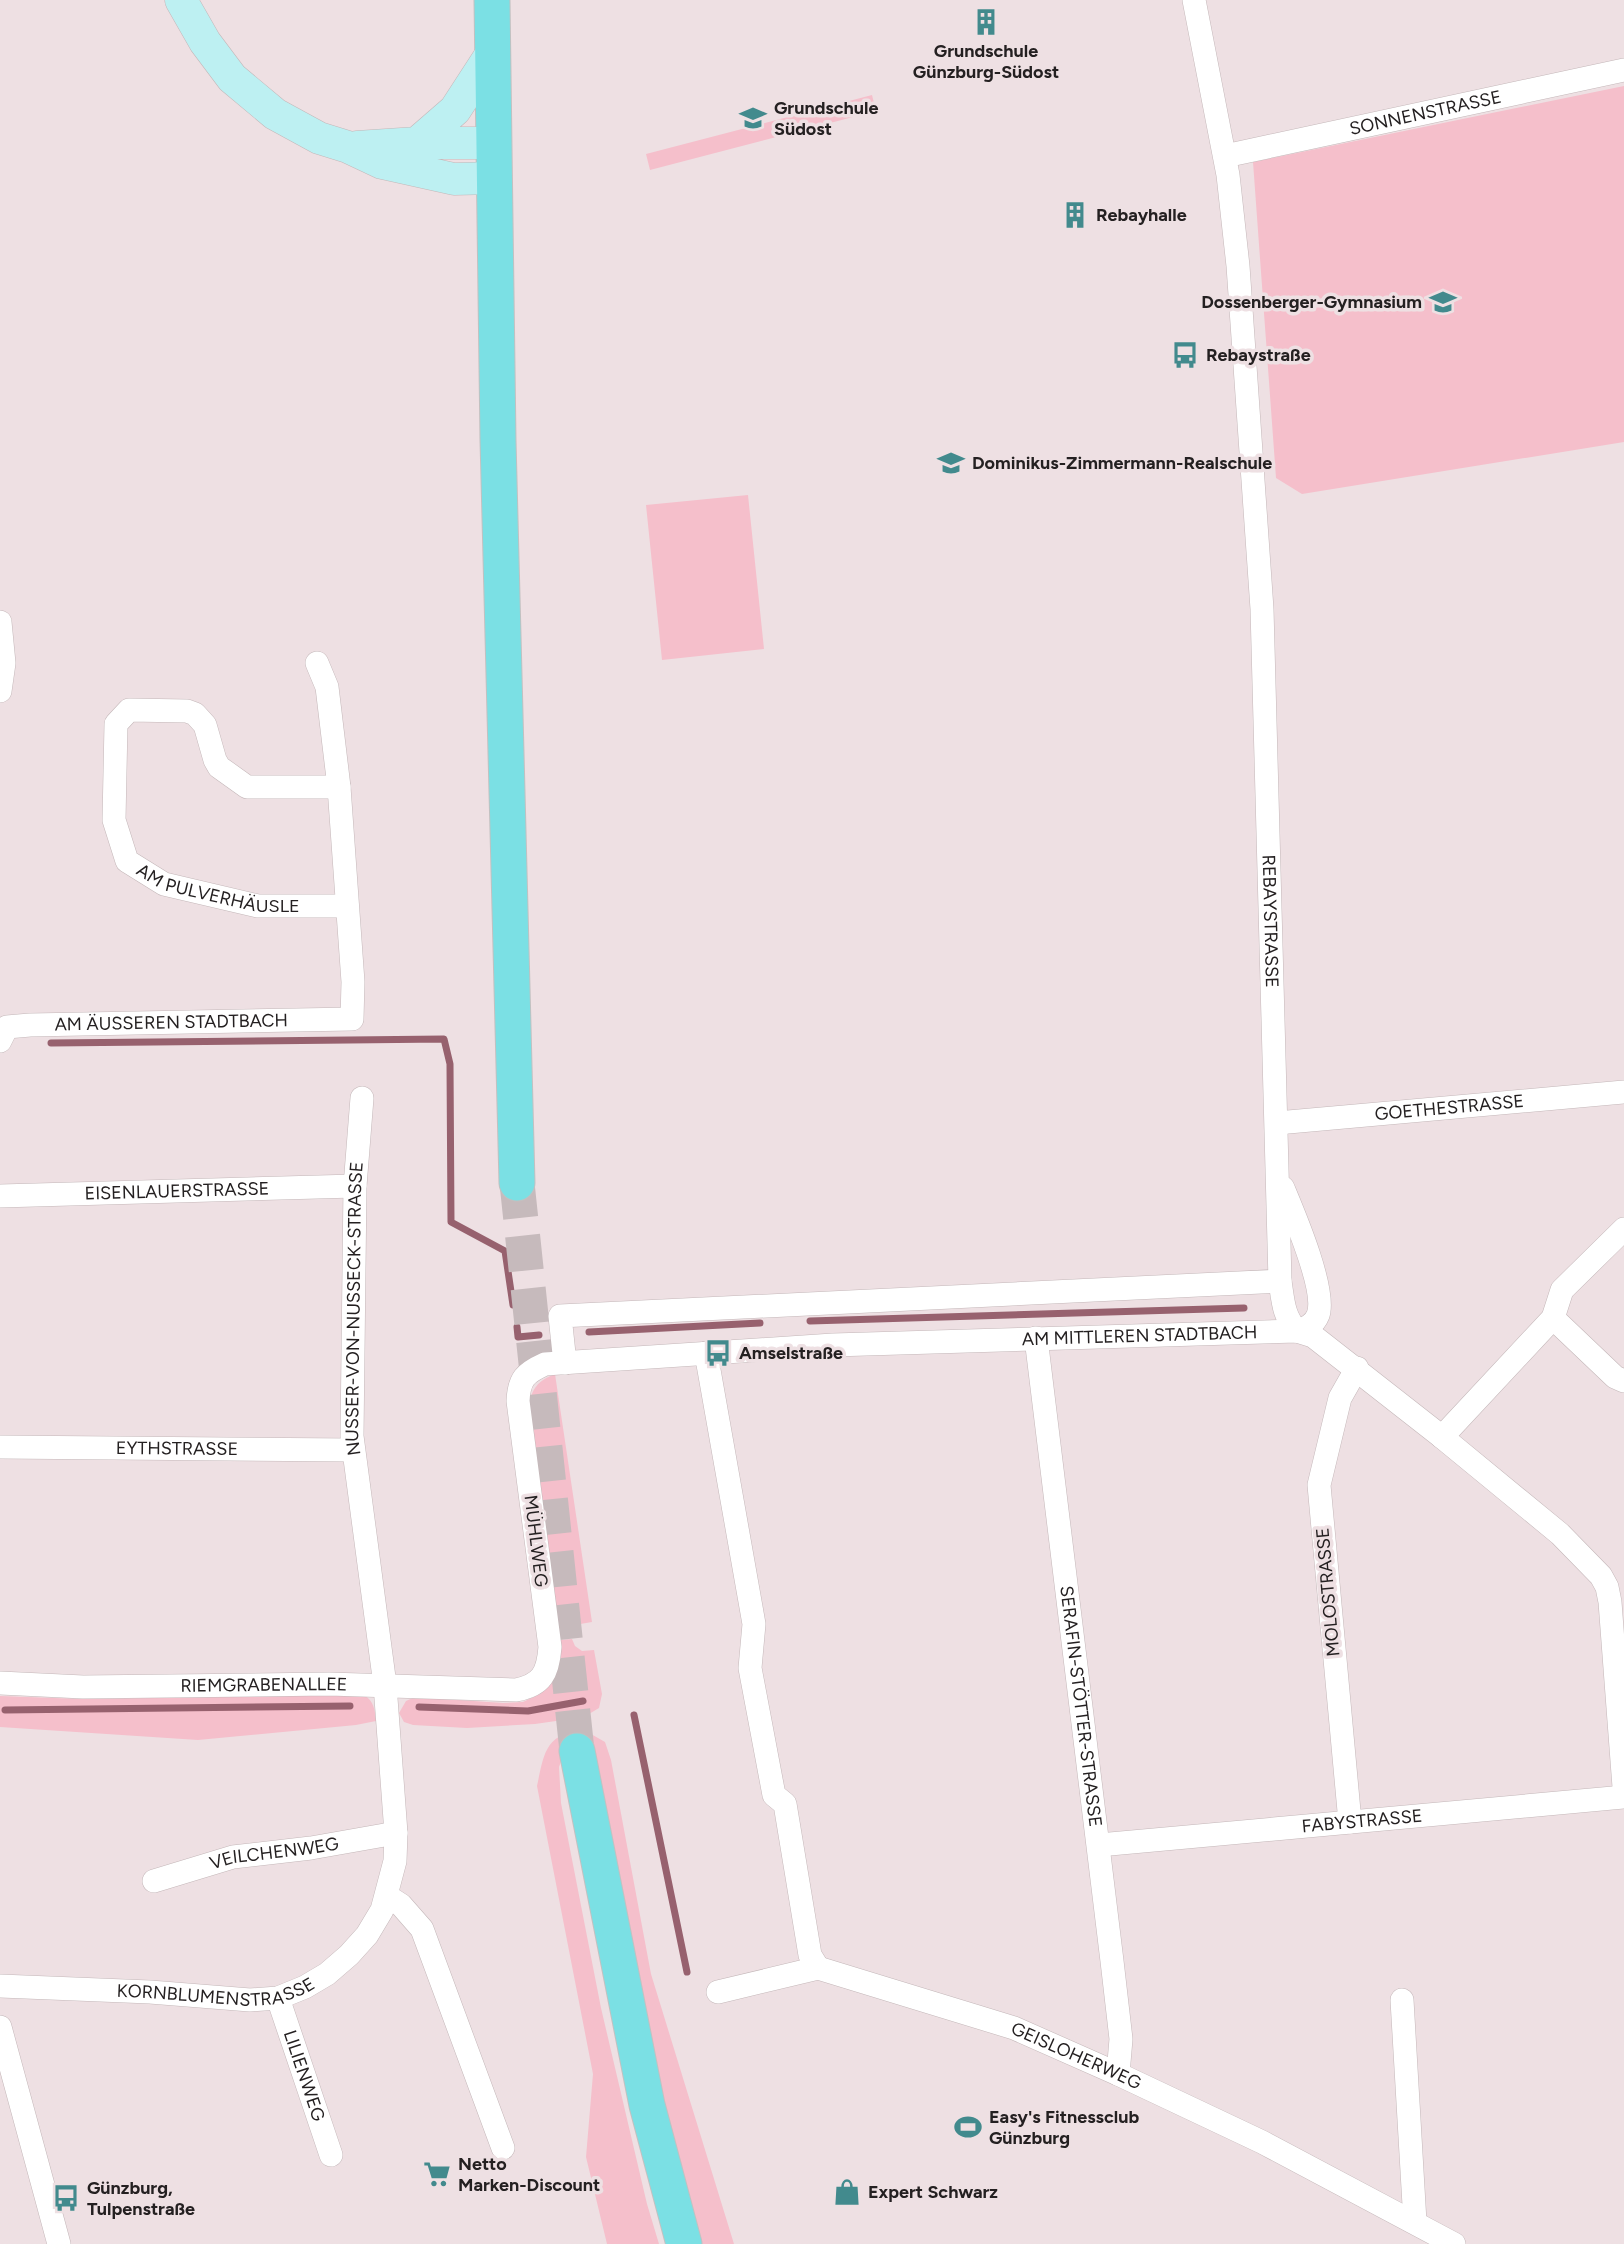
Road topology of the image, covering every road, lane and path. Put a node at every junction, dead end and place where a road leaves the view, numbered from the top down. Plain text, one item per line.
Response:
1 (181, 0) edge
2 (492, 0) edge
3 (1195, 0) edge
4 (492, 53) junction
5 (1624, 70) edge
6 (417, 143) junction
7 (494, 143) junction
8 (348, 147) junction
9 (1225, 156) junction
10 (495, 178) junction
11 (0, 622) edge
12 (317, 663) dead end
13 (0, 691) edge
14 (339, 787) junction
15 (347, 906) junction
16 (2, 1032) edge
17 (1624, 1092) edge
18 (362, 1098) dead end
19 (1277, 1123) junction
20 (1278, 1174) junction
21 (517, 1182) tunnel mouth
22 (355, 1186) junction
23 (0, 1196) edge
24 (1624, 1229) edge
25 (1280, 1281) junction
26 (1553, 1318) junction
27 (1297, 1331) junction
28 (1036, 1338) junction
29 (706, 1353) junction
30 (565, 1363) junction
31 (1357, 1368) junction
32 (1624, 1381) edge
33 (519, 1385) joint
34 (1442, 1437) junction
35 (0, 1447) edge
36 (352, 1450) junction
37 (0, 1683) edge
38 (385, 1685) junction
39 (528, 1688) joint
40 (577, 1751) tunnel mouth
41 (1624, 1787) edge
42 (1624, 1797) edge
43 (1350, 1822) junction
44 (396, 1833) junction
45 (1099, 1845) junction
46 (154, 1881) dead end
47 (387, 1896) junction
48 (818, 1968) junction
49 (0, 1986) edge
50 (718, 1992) dead end
51 (278, 1998) junction
52 (1402, 2000) dead end
53 (0, 2027) edge
54 (1118, 2074) junction
55 (503, 2148) dead end
56 (331, 2155) dead end
57 (1415, 2222) junction
58 (59, 2244) edge
59 (684, 2244) edge
60 (1454, 2244) edge

1 - 8 street
2 - 4 main road
3 - 9 street, REBAYSTRASSE
4 - 6 street
4 - 7 main road
5 - 9 street, SONNENSTRASSE
6 - 7 street
6 - 8 street
7 - 10 main road
8 - 10 street
9 - 19 street, REBAYSTRASSE
10 - 21 main road
11 - 13 street
12 - 14 street
14 - 15 street
14 - 15 street, AM PULVERHÄUSLE
15 - 16 street, AM ÄUSSEREN STADTBACH
17 - 19 street, GOETHESTRASSE
18 - 22 street, NUSSER-VON-NUSSECK-STRASSE
19 - 20 street, REBAYSTRASSE
20 - 25 street, REBAYSTRASSE
20 - 27 street, REBAYSTRASSE
22 - 23 street, EISENLAUERSTRASSE
22 - 36 street, NUSSER-VON-NUSSECK-STRASSE
24 - 26 street
25 - 27 street, REBAYSTRASSE
25 - 30 street
26 - 32 street
26 - 34 street
27 - 28 street, AM MITTLEREN STADTBACH
27 - 31 street, AM MITTLEREN STADTBACH
28 - 29 street, AM MITTLEREN STADTBACH
28 - 45 street, SERAFIN-STÖTTER-STRASSE
29 - 30 street, AM MITTLEREN STADTBACH
29 - 48 street
30 - 33 street, AM MITTLEREN STADTBACH
31 - 34 street, AM MITTLEREN STADTBACH
31 - 43 street, MOLOSTRASSE
33 - 39 street, MÜHLWEG
34 - 41 street, AM MITTLEREN STADTBACH
35 - 36 street, EYTHSTRASSE
36 - 38 street, NUSSER-VON-NUSSECK-STRASSE
37 - 38 street, RIEMGRABENALLEE
38 - 39 street, RIEMGRABENALLEE
38 - 44 street, KORNBLUMENSTRASSE
40 - 59 main road
42 - 43 street, FABYSTRASSE
43 - 45 street, FABYSTRASSE
44 - 46 street, VEILCHENWEG
44 - 47 street, KORNBLUMENSTRASSE
45 - 54 street, SERAFIN-STÖTTER-STRASSE
47 - 51 street, KORNBLUMENSTRASSE
47 - 55 street
48 - 50 street
48 - 54 street, GEISLOHERWEG
49 - 51 street, KORNBLUMENSTRASSE
51 - 56 street, LILIENWEG
52 - 57 street
53 - 58 street
54 - 57 street, GEISLOHERWEG
57 - 60 street, GEISLOHERWEG

